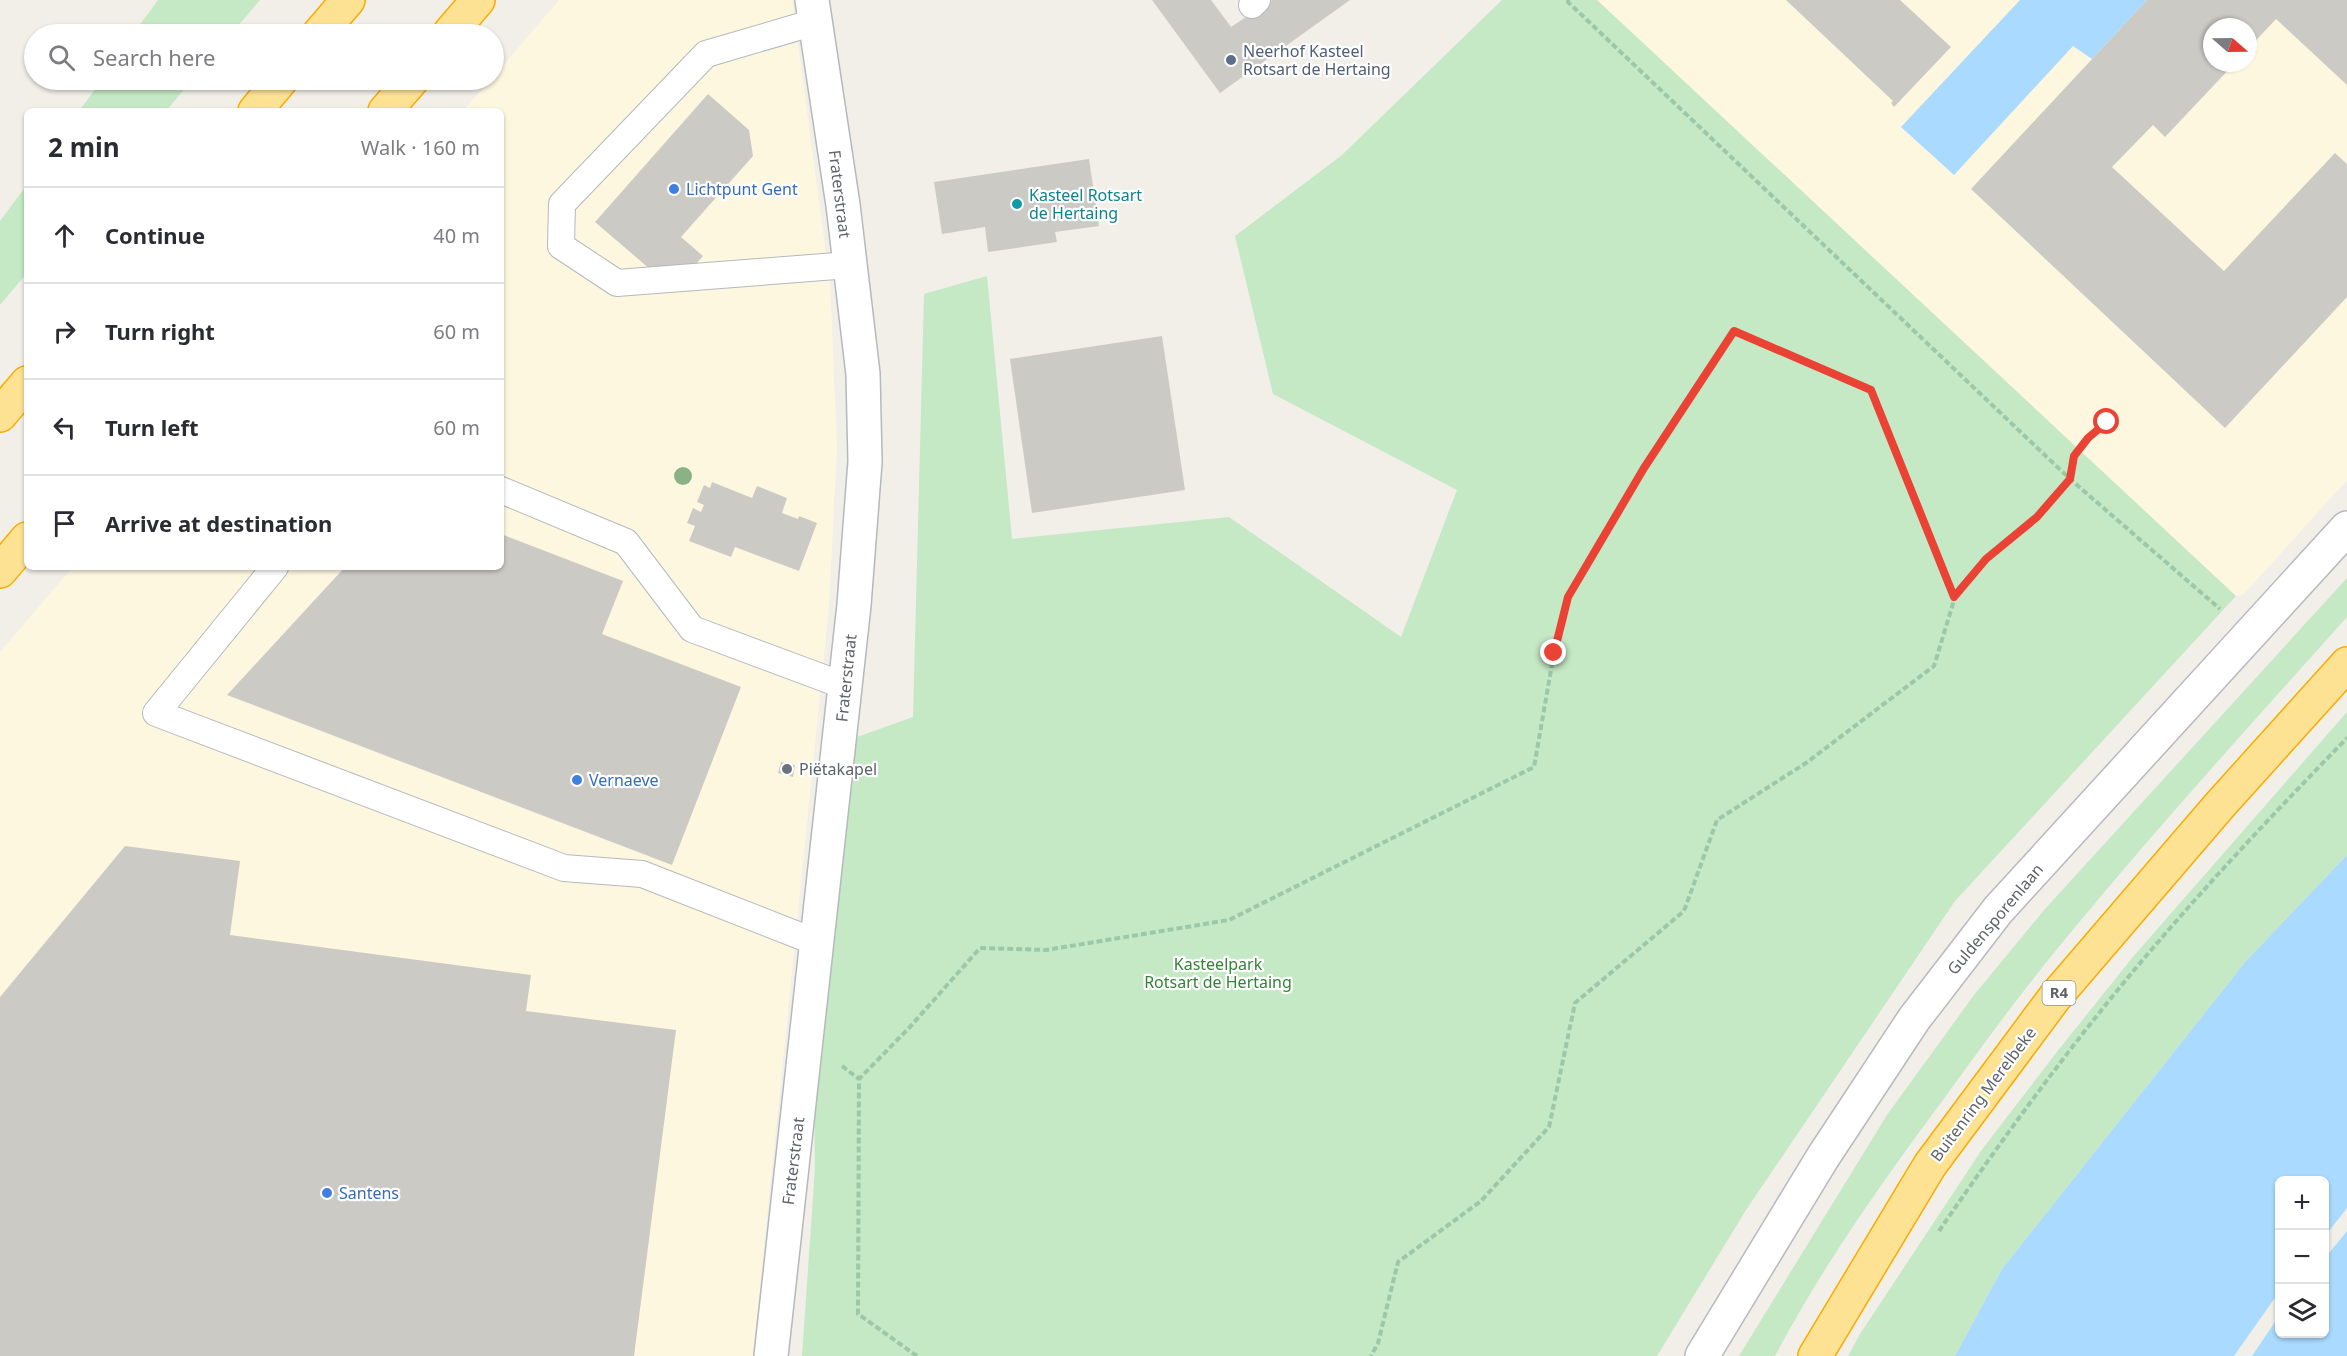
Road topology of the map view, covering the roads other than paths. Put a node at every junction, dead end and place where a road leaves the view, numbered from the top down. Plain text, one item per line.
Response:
1 (348, 0) edge
2 (478, 0) edge
3 (814, 11) edge
4 (328, 24) edge
5 (458, 24) edge
6 (273, 90) edge
7 (403, 90) edge
8 (258, 108) edge
9 (388, 108) edge
10 (849, 265) junction
11 (24, 387) edge
12 (0, 415) edge
13 (504, 491) edge
14 (2347, 528) edge
15 (24, 543) edge
16 (272, 570) edge
17 (0, 571) edge
18 (2347, 664) edge
19 (845, 686) junction
20 (818, 943) junction
21 (771, 1356) edge
22 (1702, 1356) edge
23 (1815, 1356) edge

1 - 4 highway
2 - 5 highway
3 - 10 street, Fraterstraat
3 - 10 lane
6 - 8 highway
7 - 9 highway
10 - 19 street, Fraterstraat
11 - 12 highway
13 - 19 lane
14 - 22 street, Guldensporenlaan
15 - 17 highway
16 - 20 lane
18 - 23 highway, Buitenring Merelbeke / R4
19 - 20 street, Fraterstraat
20 - 21 street, Fraterstraat

